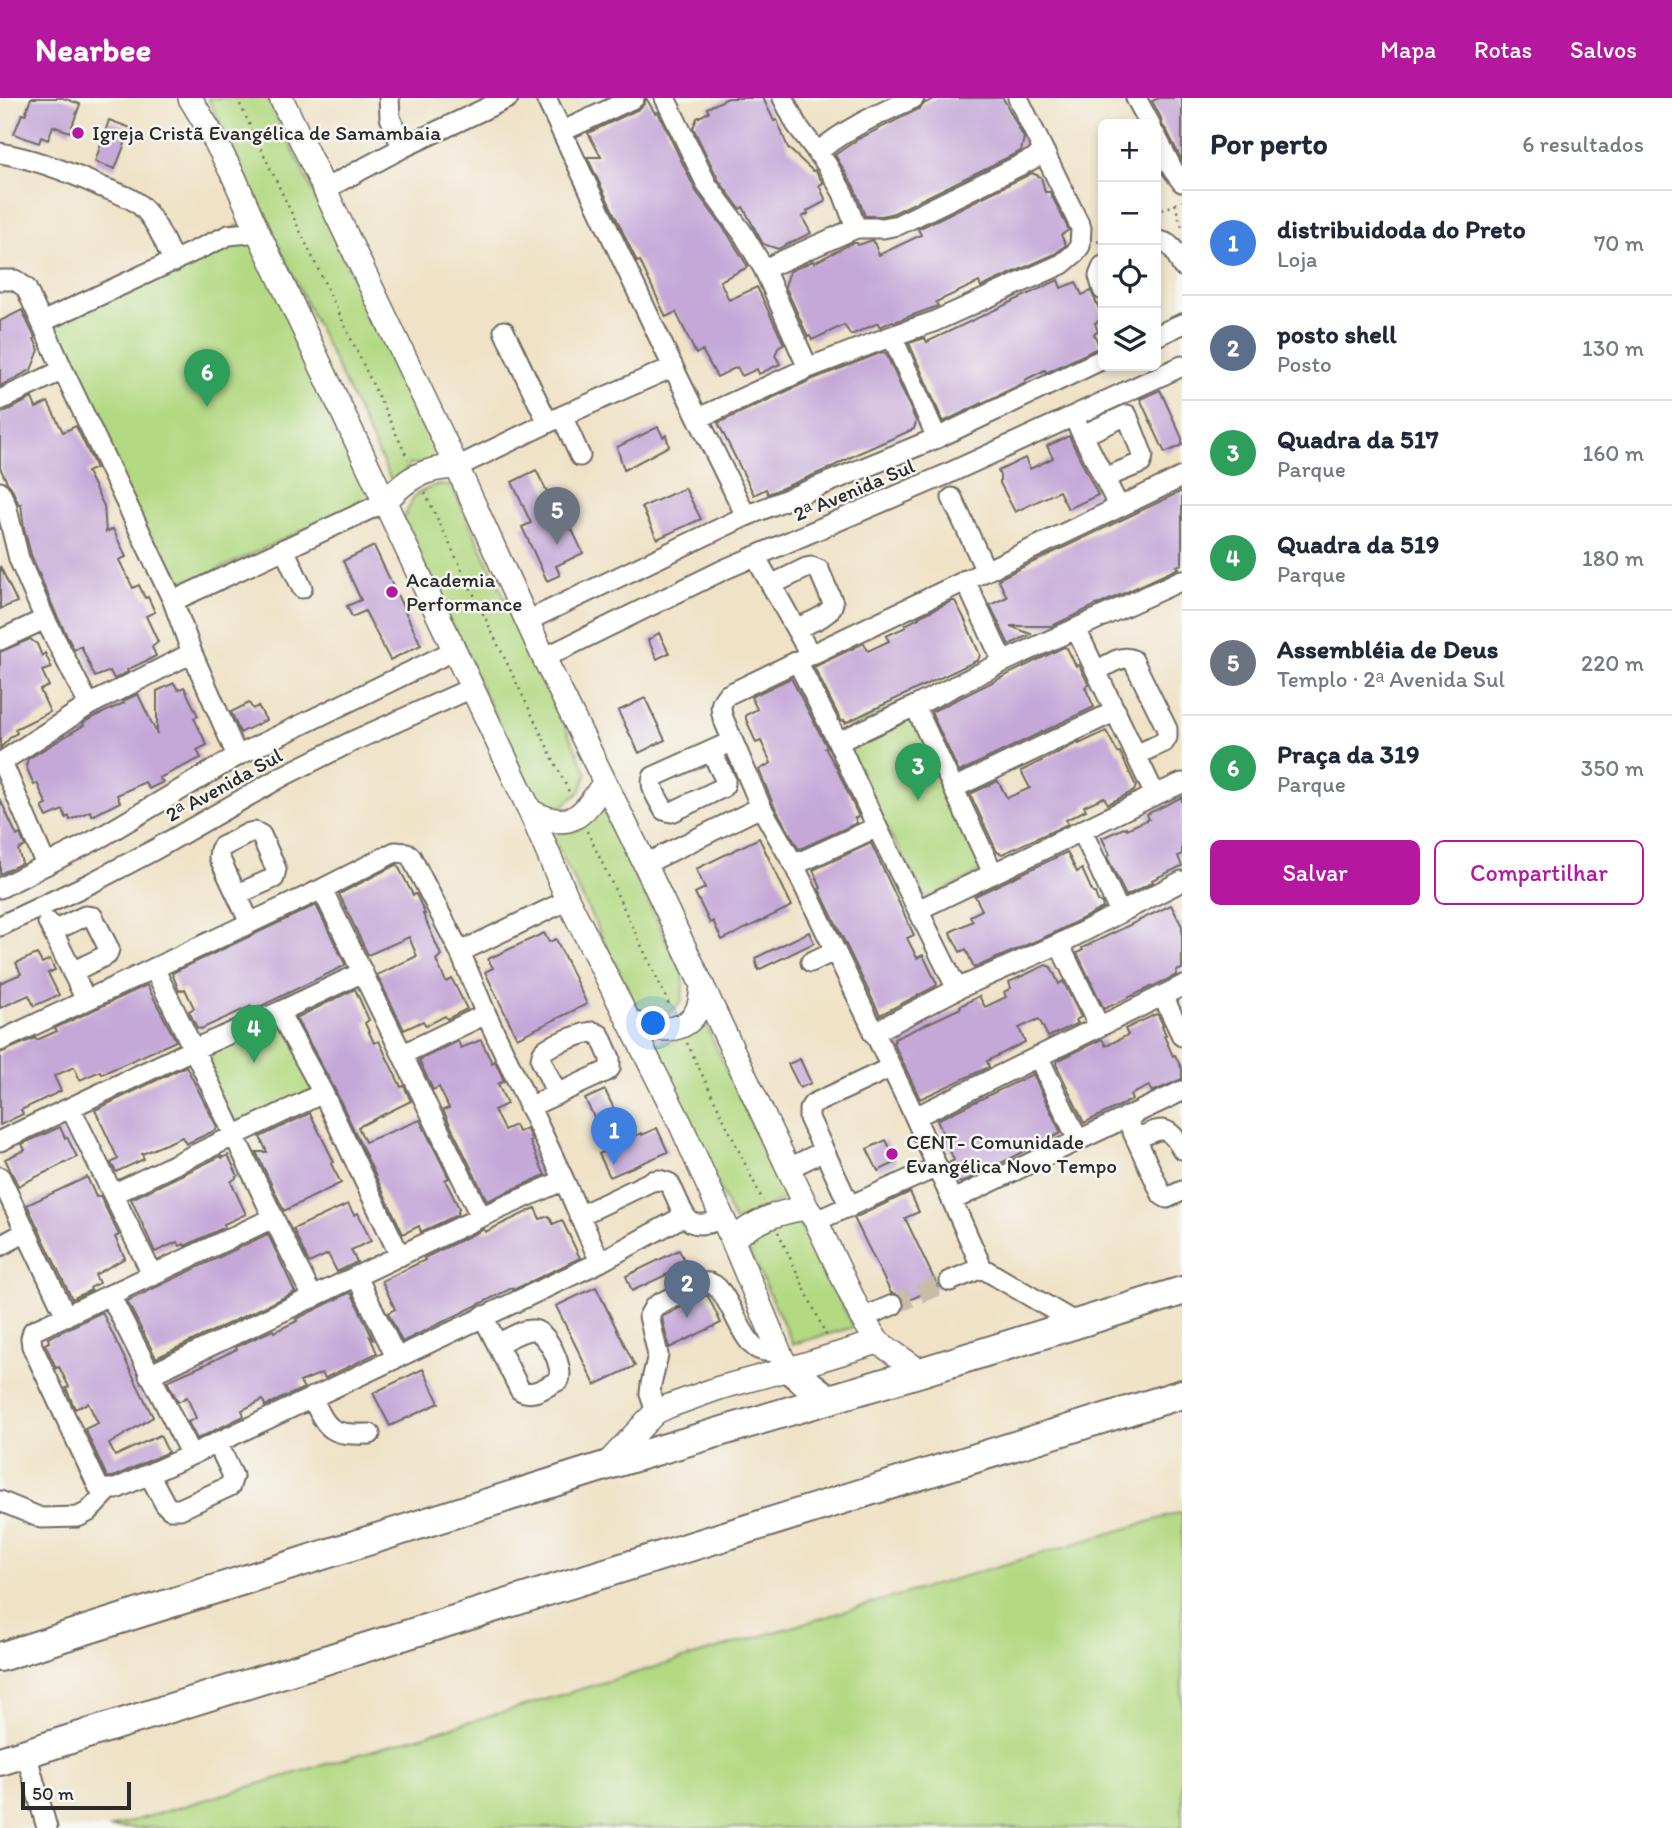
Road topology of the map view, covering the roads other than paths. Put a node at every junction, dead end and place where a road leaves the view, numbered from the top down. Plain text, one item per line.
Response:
1 (190, 98) edge
2 (281, 98) edge
3 (389, 98) edge
4 (508, 98) edge
5 (546, 98) edge
6 (634, 98) edge
7 (665, 98) edge
8 (783, 98) edge
9 (914, 98) edge
10 (1018, 98) edge
11 (1136, 98) edge
12 (873, 106) edge
13 (1147, 119) edge
14 (563, 131) junction
15 (1161, 146) edge
16 (402, 148) junction
17 (0, 153) edge
18 (817, 153) junction
19 (1045, 153) junction
20 (1182, 182) edge
21 (325, 189) junction
22 (254, 222) junction
23 (856, 228) junction
24 (1161, 241) edge
25 (174, 262) junction
26 (1182, 266) edge
27 (764, 269) junction
28 (0, 280) edge
29 (42, 322) junction
30 (1182, 324) edge
31 (505, 331) dead end
32 (1161, 334) edge
33 (892, 336) junction
34 (1098, 361) edge
35 (1182, 366) edge
36 (673, 368) junction
37 (808, 368) junction
38 (63, 370) junction
39 (1129, 390) junction
40 (0, 400) edge
41 (1127, 415) junction
42 (1074, 417) junction
43 (699, 418) junction
44 (555, 420) junction
45 (1083, 435) junction
46 (937, 438) junction
47 (580, 456) dead end
48 (457, 467) junction
49 (1182, 477) edge
50 (1104, 478) junction
51 (0, 492) edge
52 (951, 498) dead end
53 (385, 502) junction
54 (1119, 507) junction
55 (746, 516) junction
56 (284, 549) junction
57 (755, 556) junction
58 (986, 571) junction
59 (965, 580) junction
60 (1182, 580) edge
61 (771, 584) junction
62 (302, 587) dead end
63 (173, 601) junction
64 (46, 618) junction
65 (527, 621) junction
66 (796, 628) junction
67 (1076, 629) junction
68 (0, 640) edge
69 (455, 650) junction
70 (192, 653) junction
71 (804, 657) junction
72 (544, 658) junction
73 (1003, 662) junction
74 (1097, 671) junction
75 (472, 688) junction
76 (89, 705) junction
77 (915, 706) junction
78 (1116, 711) junction
79 (733, 741) junction
80 (838, 742) junction
81 (711, 751) dead end
82 (1136, 755) junction
83 (237, 756) junction
84 (1, 762) edge
85 (604, 783) junction
86 (1182, 783) edge
87 (954, 788) junction
88 (1155, 795) junction
89 (761, 807) junction
90 (530, 811) junction
91 (877, 827) junction
92 (1082, 831) junction
93 (645, 864) junction
94 (46, 866) junction
95 (794, 866) junction
96 (993, 873) junction
97 (1180, 886) edge
98 (0, 888) edge
99 (322, 889) junction
100 (238, 894) dead end
101 (568, 900) junction
102 (40, 907) junction
103 (918, 910) junction
104 (1120, 913) junction
105 (250, 923) junction
106 (0, 926) edge
107 (53, 931) junction
108 (1059, 944) junction
109 (834, 951) junction
110 (460, 952) junction
111 (811, 962) dead end
112 (154, 968) junction
113 (72, 972) junction
114 (363, 972) junction
115 (702, 986) junction
116 (1182, 986) edge
117 (957, 989) junction
118 (1163, 996) junction
119 (86, 1000) junction
120 (279, 1012) junction
121 (486, 1014) junction
122 (630, 1022) junction
123 (1099, 1026) junction
124 (873, 1032) junction
125 (1182, 1036) edge
126 (0, 1041) edge
127 (194, 1049) junction
128 (403, 1054) junction
129 (1038, 1056) junction
130 (890, 1068) junction
131 (1182, 1091) edge
132 (323, 1093) junction
133 (557, 1094) dead end
134 (529, 1107) junction
135 (71, 1109) junction
136 (915, 1117) junction
137 (1126, 1117) junction
138 (235, 1135) junction
139 (1136, 1139) junction
140 (1078, 1140) junction
141 (0, 1141) edge
142 (1182, 1149) edge
143 (824, 1151) junction
144 (937, 1167) junction
145 (789, 1168) junction
146 (0, 1177) edge
147 (564, 1180) junction
148 (1182, 1191) edge
149 (113, 1194) junction
150 (953, 1200) junction
151 (850, 1207) junction
152 (812, 1214) junction
153 (579, 1216) junction
154 (684, 1216) junction
155 (481, 1217) junction
156 (273, 1218) junction
157 (727, 1229) junction
158 (26, 1232) junction
159 (0, 1246) edge
160 (400, 1256) junction
161 (600, 1262) junction
162 (982, 1268) junction
163 (153, 1276) junction
164 (357, 1277) junction
165 (950, 1281) tunnel mouth
166 (752, 1286) junction
167 (1182, 1291) edge
168 (110, 1295) junction
169 (313, 1298) junction
170 (726, 1299) junction
171 (893, 1305) tunnel mouth
172 (65, 1316) junction
173 (483, 1316) junction
174 (862, 1318) junction
175 (1076, 1324) junction
176 (878, 1342) junction
177 (497, 1345) dead end
178 (396, 1357) junction
179 (784, 1360) junction
180 (921, 1372) junction
181 (149, 1375) junction
182 (1182, 1394) edge
183 (312, 1397) junction
184 (829, 1400) junction
185 (656, 1412) junction
186 (370, 1434) dead end
187 (217, 1442) junction
188 (191, 1455) junction
189 (605, 1466) junction
190 (149, 1474) junction
191 (110, 1490) junction
192 (0, 1501) edge
193 (0, 1657) edge
194 (13, 1757) edge
195 (47, 1828) edge

1 - 22 main road
2 - 21 main road
3 - 16 street
4 - 16 street
5 - 14 street
6 - 14 street
7 - 27 street
8 - 18 street
9 - 12 street
10 - 19 street
11 - 13 street
12 - 18 street
14 - 36 street
15 - 20 street
16 - 21 street
17 - 25 street
18 - 23 street
19 - 23 street
19 - 33 street
21 - 48 main road
22 - 25 street
22 - 53 main road
23 - 27 street
24 - 26 street
25 - 29 street
27 - 37 street
28 - 29 street
29 - 38 street
30 - 32 street
31 - 44 street
33 - 37 street
33 - 46 street
34 - 46 street, 2ᵃ Avenida Sul
35 - 39 street, 2ᵃ Avenida Sul
36 - 43 street
36 - 44 street
37 - 43 street
38 - 40 street
38 - 63 street
39 - 41 street
39 - 42 street, 2ᵃ Avenida Sul
41 - 45 street
41 - 50 street
42 - 45 street
42 - 57 street, 2ᵃ Avenida Sul
43 - 55 street
44 - 47 street
44 - 48 street
45 - 50 street
46 - 55 street, 2ᵃ Avenida Sul
48 - 53 main road
48 - 65 main road
49 - 54 street
50 - 54 street
51 - 64 street
52 - 58 street
53 - 56 street
53 - 69 main road
54 - 58 street
55 - 65 street, 2ᵃ Avenida Sul
56 - 62 street
56 - 63 street
57 - 61 street
57 - 72 street, 2ᵃ Avenida Sul
58 - 59 street
59 - 71 street
59 - 73 street
60 - 67 street
61 - 66 street
61 - 66 street
63 - 70 street
64 - 68 street
64 - 76 street
65 - 72 main road
66 - 71 street
67 - 73 street
67 - 74 street
69 - 75 main road
69 - 83 street, 2ᵃ Avenida Sul
70 - 76 street
70 - 83 street
71 - 79 street
71 - 80 street
72 - 85 main road
73 - 77 street
74 - 78 street
74 - 82 street
75 - 90 main road
75 - 102 street, 2ᵃ Avenida Sul
76 - 84 street
77 - 80 street
77 - 87 street
78 - 82 street
78 - 87 street
79 - 81 street
79 - 89 street
80 - 91 street
82 - 88 street
83 - 94 street, 2ᵃ Avenida Sul
84 - 94 street
85 - 90 main road
85 - 93 main road
86 - 88 street
87 - 96 street
88 - 92 street
89 - 93 street
89 - 95 street
90 - 101 main road
91 - 95 street
91 - 103 street
92 - 96 street
92 - 104 street
93 - 115 main road
94 - 98 street, 2ᵃ Avenida Sul
95 - 109 street
96 - 103 street
97 - 104 street
99 - 105 street
99 - 110 street
99 - 114 street
100 - 105 street
101 - 110 street
101 - 122 main road
102 - 106 street, 2ᵃ Avenida Sul
102 - 107 street
103 - 117 street
104 - 108 street
105 - 112 street
107 - 113 street
107 - 113 street
108 - 117 street
108 - 123 street
109 - 111 street
109 - 124 street
110 - 121 street
112 - 119 street
112 - 127 street
113 - 119 street
114 - 120 street
114 - 128 street
115 - 122 main road
115 - 145 main road
116 - 118 street
117 - 124 street
118 - 123 street
118 - 125 street
119 - 126 street
120 - 127 street
120 - 132 street
121 - 128 street
121 - 134 street
122 - 157 main road
123 - 129 street
124 - 130 street
127 - 135 street
127 - 138 street
128 - 155 street
129 - 136 street
129 - 140 street
130 - 136 street
130 - 143 street
131 - 137 street
132 - 138 street
132 - 160 street
133 - 134 street
134 - 147 street
135 - 141 street
135 - 149 street
136 - 144 street
137 - 139 street
137 - 140 street
138 - 149 street
138 - 156 street
139 - 142 street
139 - 148 street
140 - 150 street
143 - 145 street
143 - 151 street
144 - 150 street
144 - 151 street
145 - 152 main road
146 - 158 street
147 - 153 street
147 - 155 street
149 - 163 street
150 - 162 street
151 - 152 street
152 - 157 main road
152 - 174 main road
153 - 154 street
153 - 161 street
154 - 157 street
154 - 161 street
155 - 160 street
156 - 163 street
156 - 169 street
157 - 166 main road
158 - 159 street
158 - 172 street
160 - 164 street
161 - 173 street
162 - 165 street
162 - 175 street
163 - 168 street
164 - 169 street
164 - 178 street
166 - 170 street
166 - 179 main road
167 - 175 highway
168 - 172 street
168 - 181 street
169 - 181 street
170 - 179 street
170 - 185 street
171 - 174 street
172 - 191 street
173 - 177 street
173 - 178 street
174 - 176 main road
175 - 180 highway
176 - 179 main road
176 - 180 main road
178 - 183 street
179 - 184 highway
179 - 185 main road
180 - 184 highway
181 - 188 street
182 - 194 highway
183 - 186 street
183 - 187 street
184 - 189 highway
185 - 189 main road
187 - 188 street
187 - 190 street
188 - 190 street
189 - 193 highway
190 - 191 street
191 - 192 street
194 - 195 street

